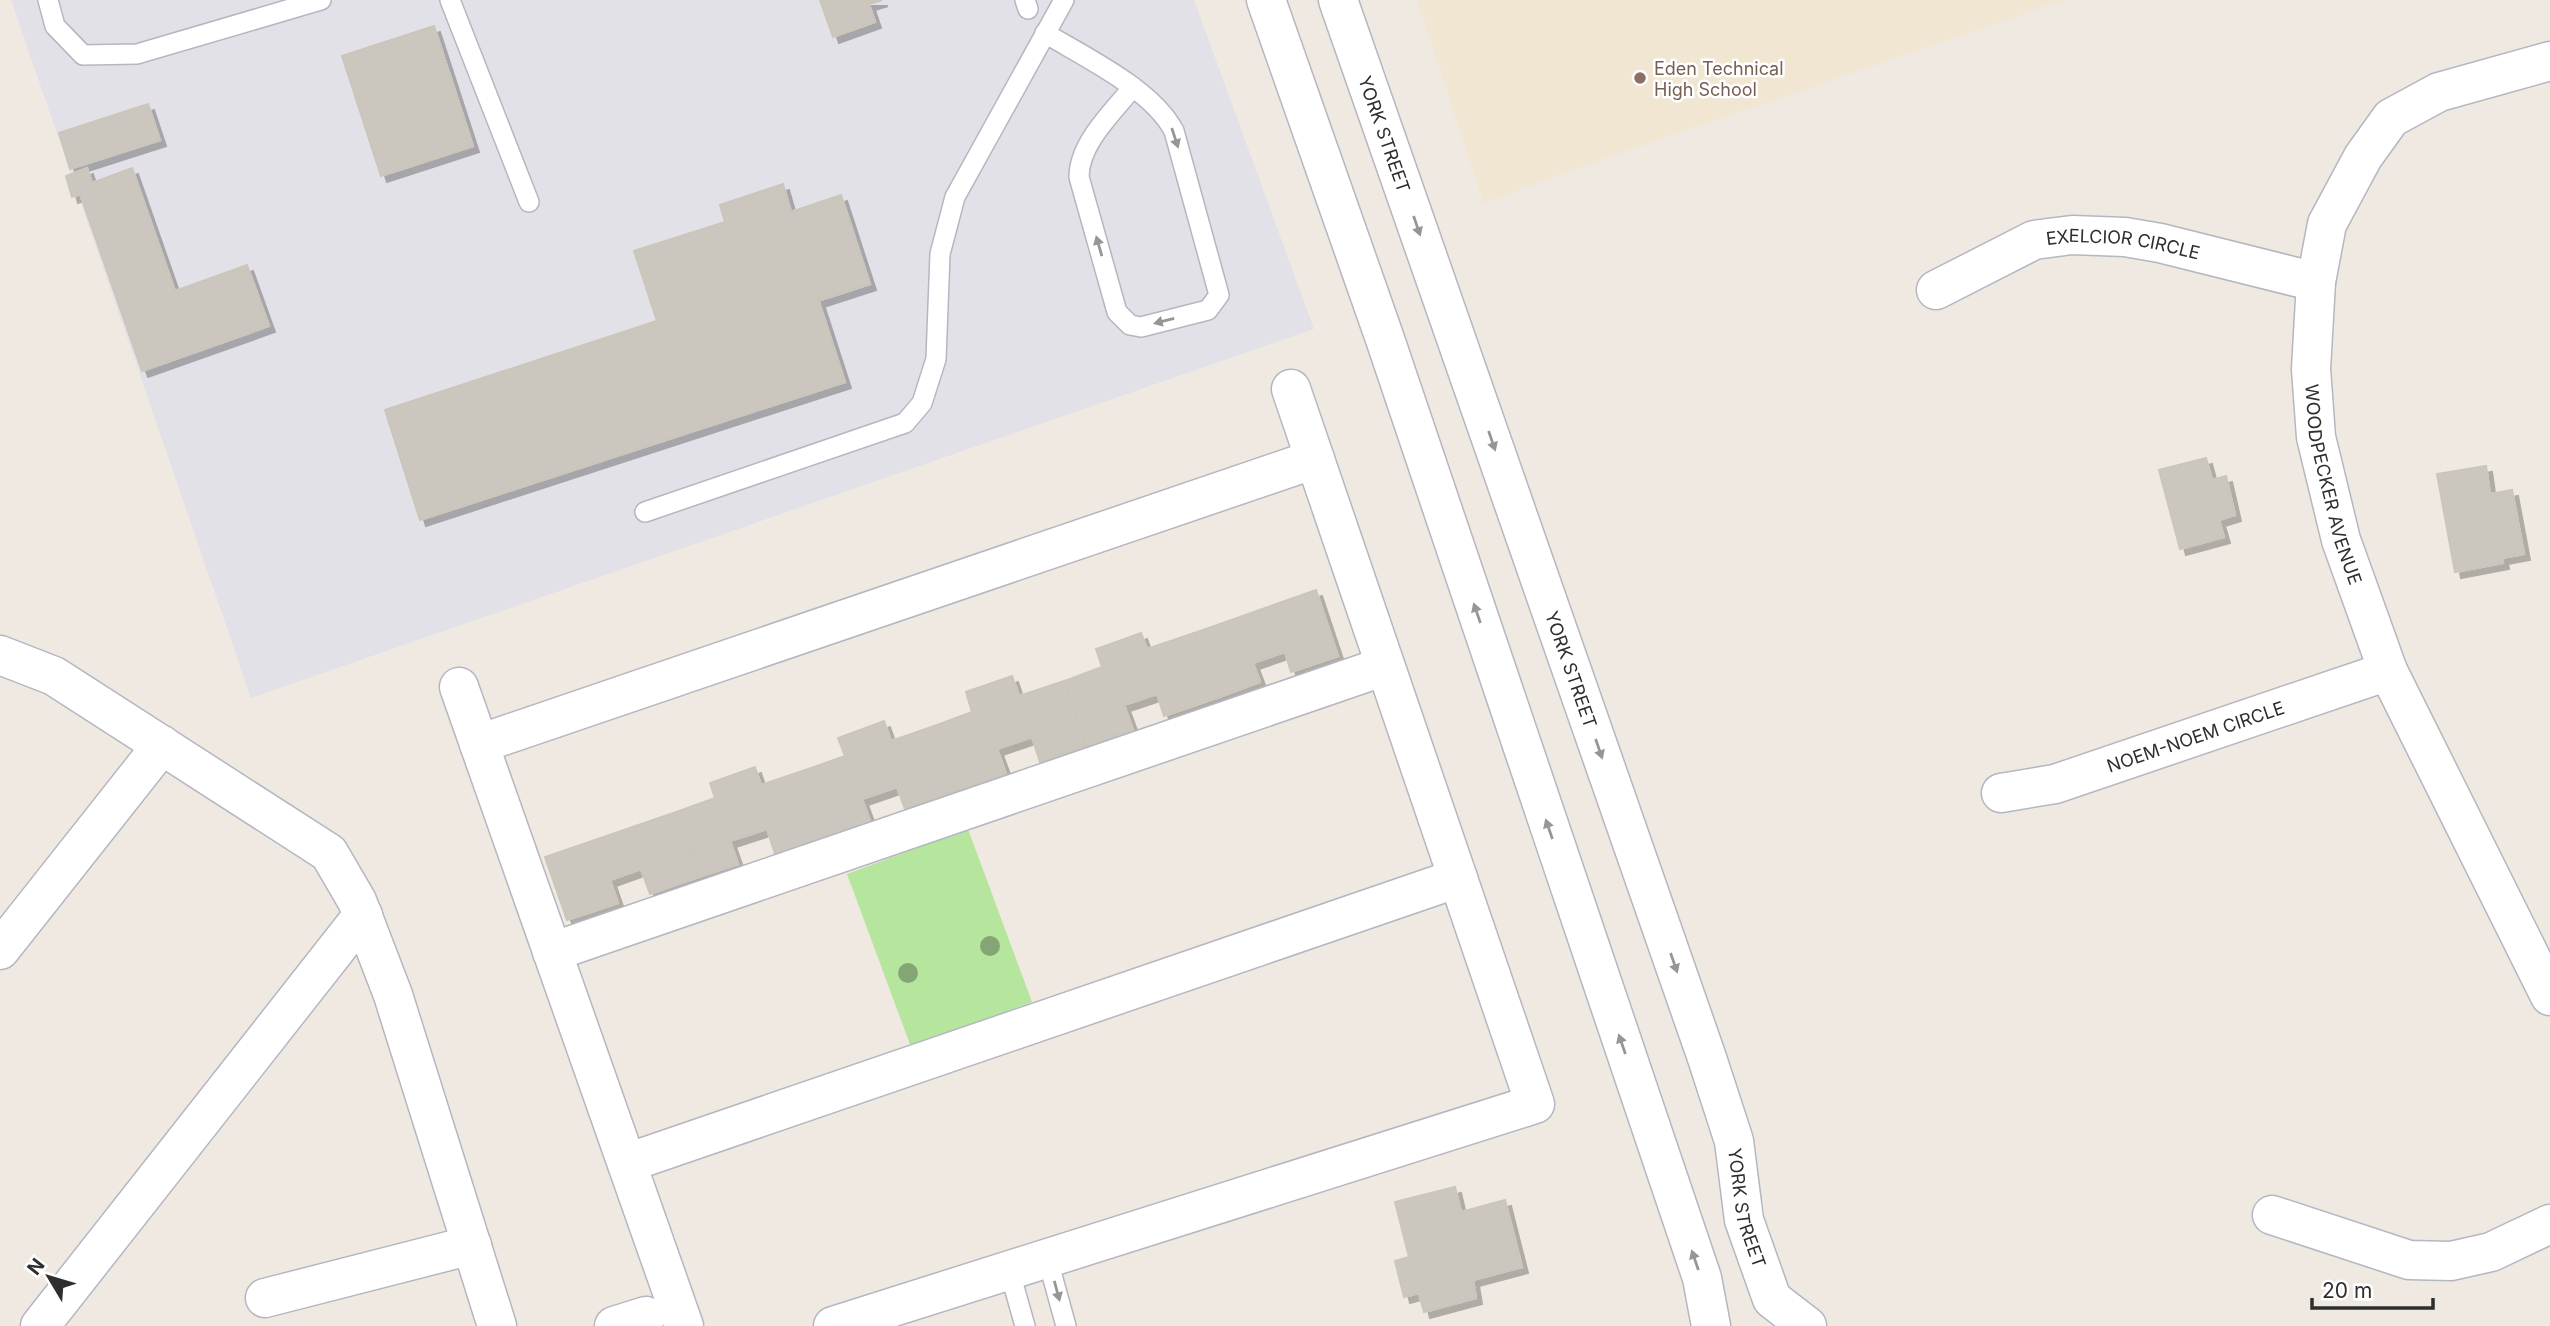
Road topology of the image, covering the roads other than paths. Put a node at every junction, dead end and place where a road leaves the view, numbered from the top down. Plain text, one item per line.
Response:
1 (48, 0) edge
2 (321, 0) edge
3 (450, 0) edge
4 (1064, 0) edge
5 (1266, 0) edge
6 (1338, 0) edge
7 (1045, 33) junction
8 (2550, 61) edge
9 (1133, 87) junction
10 (529, 202) dead end
11 (2316, 282) junction
12 (1937, 290) dead end
13 (1291, 388) dead end
14 (1315, 459) junction
15 (645, 512) dead end
16 (0, 655) edge
17 (1385, 666) junction
18 (2388, 671) junction
19 (459, 687) dead end
20 (479, 744) junction
21 (162, 745) junction
22 (2001, 793) dead end
23 (1458, 878) junction
24 (363, 915) junction
25 (0, 950) edge
26 (552, 952) junction
27 (2550, 996) edge
28 (627, 1163) junction
29 (2272, 1215) dead end
30 (2550, 1224) edge
31 (472, 1245) junction
32 (1047, 1257) junction
33 (1009, 1269) junction
34 (265, 1298) dead end
35 (40, 1326) edge
36 (497, 1326) edge
37 (684, 1326) edge
38 (833, 1326) edge
39 (1025, 1326) edge
40 (1066, 1326) edge
41 (1711, 1326) edge
42 (1807, 1326) edge

1 - 2 lane
3 - 10 lane
4 - 7 lane
41 -> 5 street
6 -> 42 street, YORK STREET
7 - 9 lane
7 - 15 lane
8 - 11 street, WOODPECKER AVENUE
9 -> 9 lane
11 - 12 street, EXELCIOR CIRCLE
11 - 18 street, WOODPECKER AVENUE
13 - 14 street
14 - 17 street
14 - 20 street
16 - 21 street
17 - 23 street
17 - 26 street
18 - 22 street, NOEM-NOEM CIRCLE
18 - 27 street, WOODPECKER AVENUE
19 - 20 street
20 - 26 street
21 - 24 street
21 - 25 street
23 - 28 street
23 - 32 street
24 - 31 street
24 - 35 street
26 - 28 street
28 - 37 street
29 - 30 street
31 - 34 street
31 - 36 street
32 - 33 street
32 -> 40 lane
33 - 38 street
33 - 39 lane

